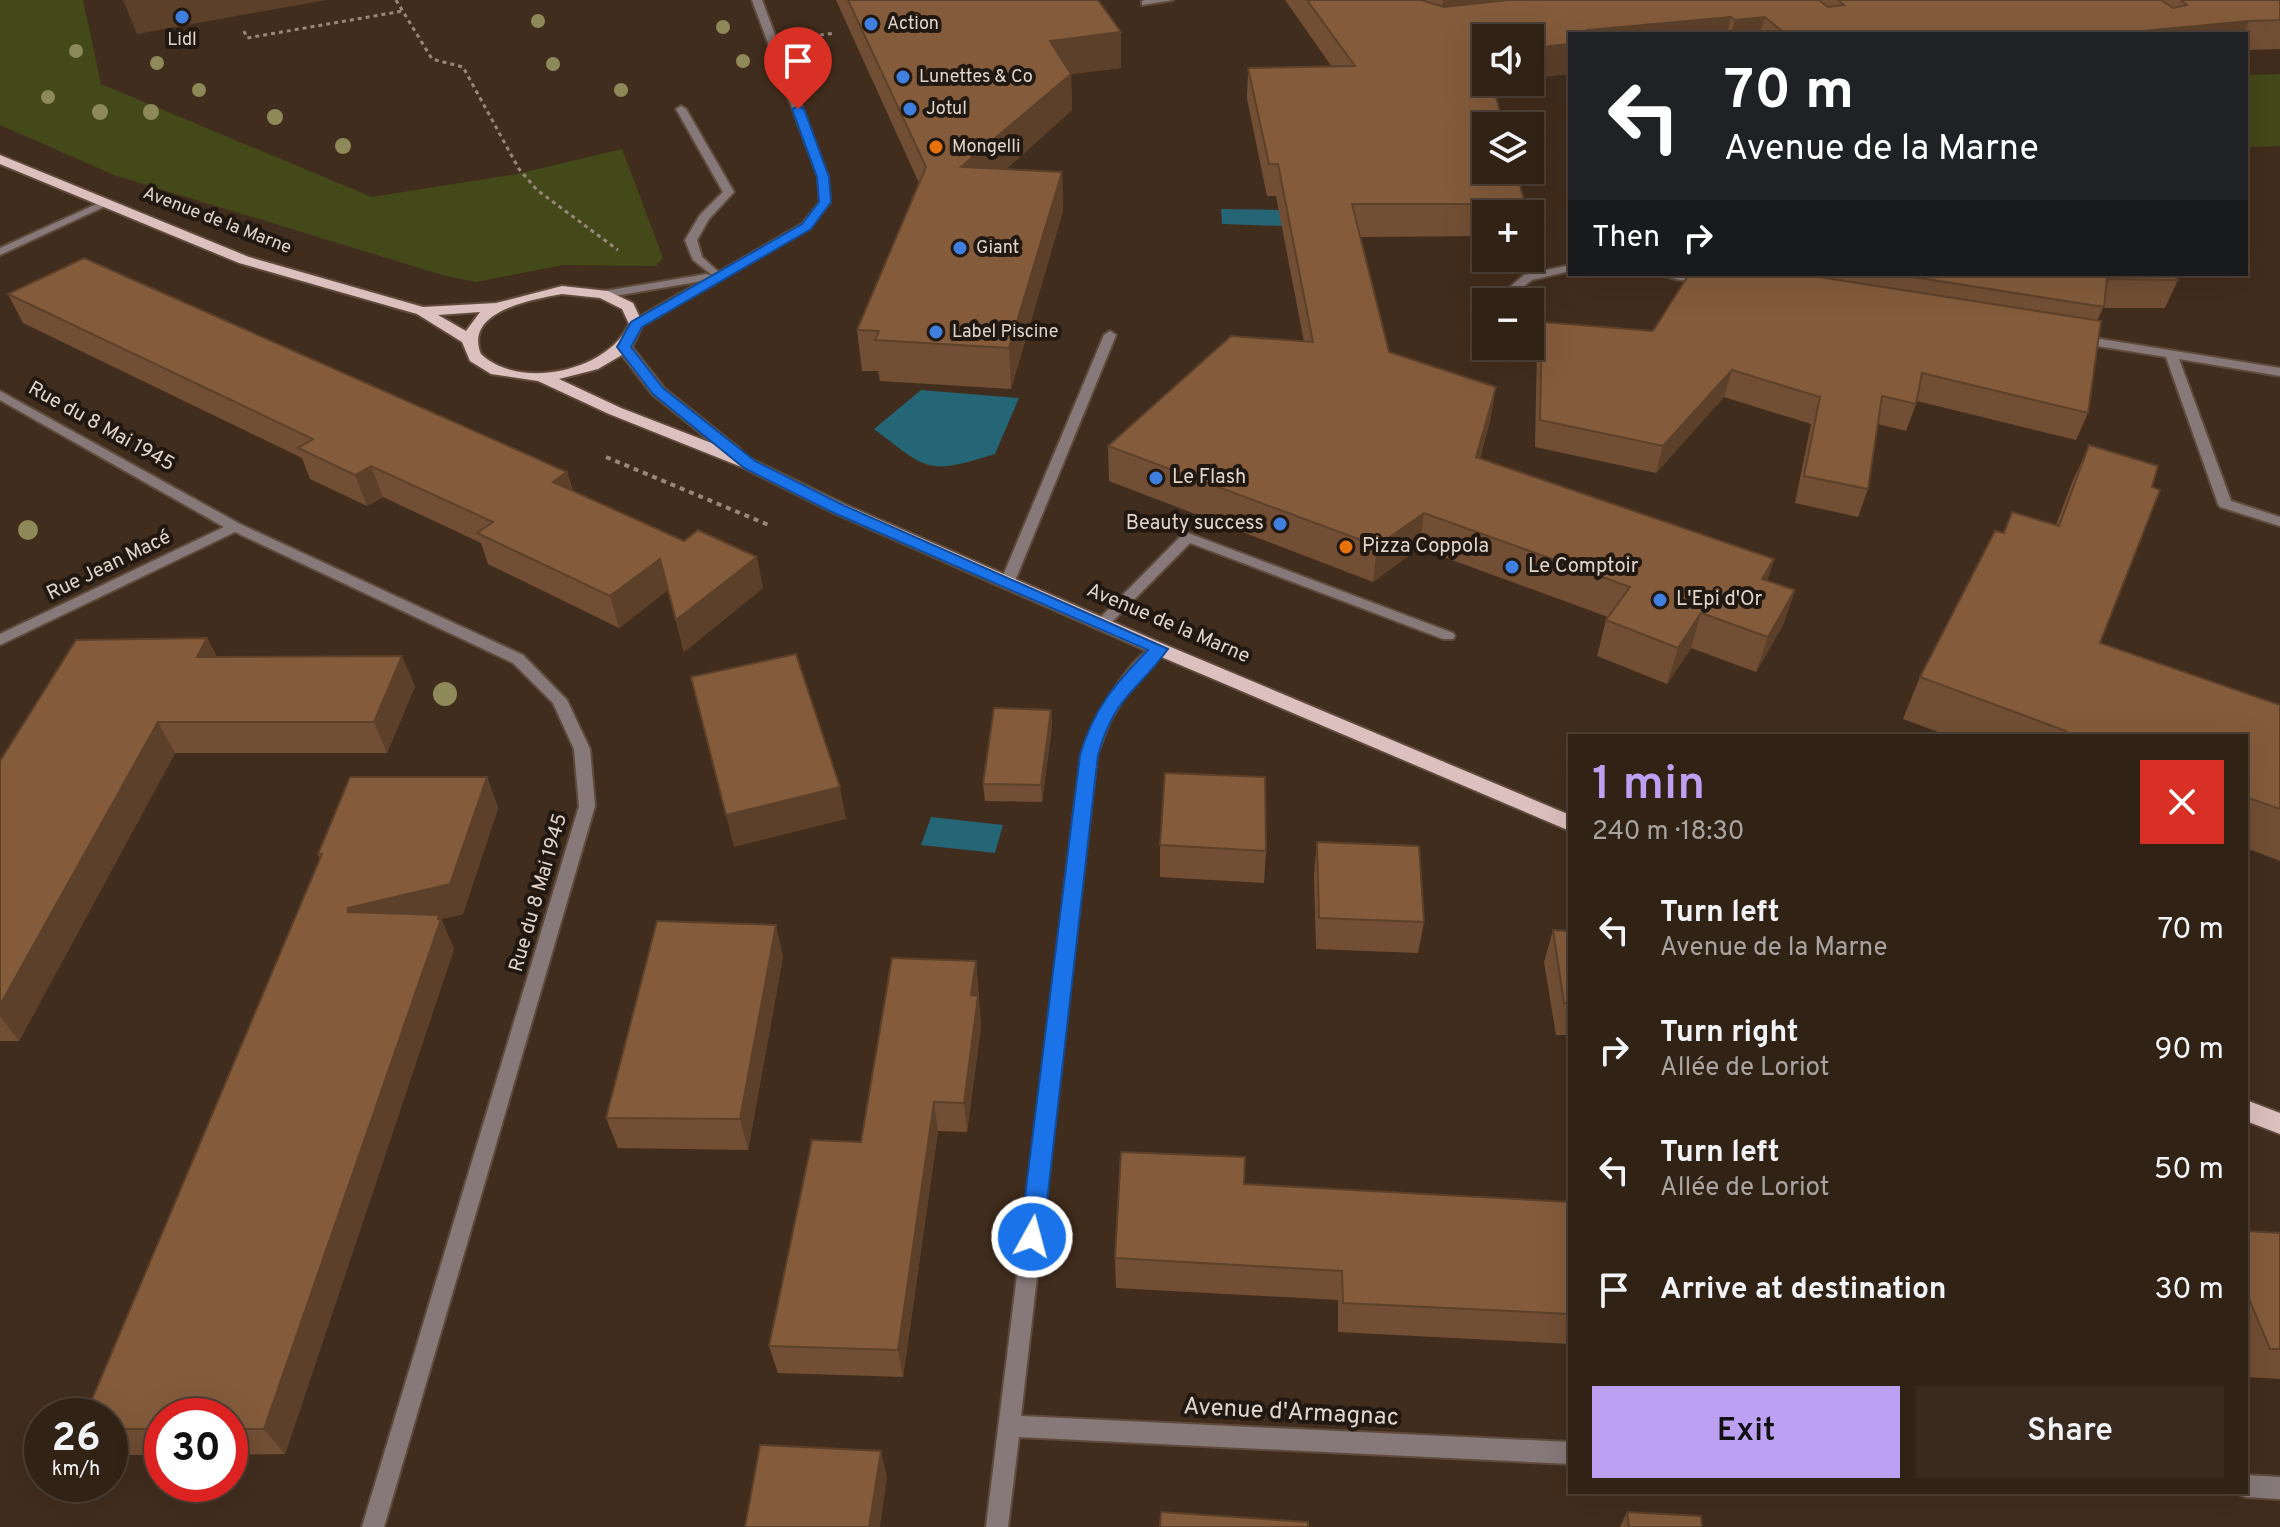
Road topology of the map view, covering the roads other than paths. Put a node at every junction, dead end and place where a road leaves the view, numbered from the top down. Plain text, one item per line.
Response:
1 (757, 0) edge
2 (1168, 0) edge
3 (1145, 3) dead end
4 (681, 109) dead end
5 (2, 163) edge
6 (105, 204) junction
7 (0, 252) edge
8 (1568, 268) edge
9 (716, 275) junction
10 (1681, 276) edge
11 (1713, 281) edge
12 (1515, 288) edge
13 (603, 294) junction
14 (500, 307) junction
15 (422, 311) junction
16 (636, 324) junction
17 (1110, 335) dead end
18 (2062, 337) edge
19 (470, 340) junction
20 (624, 347) junction
21 (2171, 354) junction
22 (2280, 372) edge
23 (541, 376) junction
24 (0, 395) edge
25 (750, 464) junction
26 (2280, 522) edge
27 (235, 527) junction
28 (1007, 583) junction
29 (1102, 624) junction
30 (1448, 636) dead end
31 (0, 640) edge
32 (1159, 649) junction
33 (1568, 822) edge
34 (2248, 1111) edge
35 (2280, 1124) edge
36 (1009, 1426) junction
37 (1568, 1453) edge
38 (2248, 1486) edge
39 (2280, 1488) edge
40 (373, 1527) edge
41 (997, 1527) edge

1 - 9 street
2 - 3 street
4 - 9 street
5 - 6 main road, Avenue de la Marne
6 - 7 street
6 - 15 main road, Avenue de la Marne
8 - 12 street
9 - 13 street
9 - 16 street
10 - 11 street
13 - 14 main road
13 - 16 main road
14 - 15 main road, Avenue de la Marne
14 - 19 main road
15 - 19 main road, Avenue de la Marne
16 - 20 main road
17 - 28 street
18 - 21 street
19 - 23 main road, Avenue de la Marne
20 - 23 main road
20 - 25 main road, Avenue de la Marne
21 - 22 street
21 - 26 street
23 - 25 main road, Avenue de la Marne
24 - 27 street, Rue du 8 Mai 1945
25 - 28 main road, Avenue de la Marne
27 - 31 street, Rue Jean Macé
27 - 40 street, Rue du 8 Mai 1945
28 - 29 main road, Avenue de la Marne
29 - 30 street
29 - 32 main road, Avenue de la Marne
32 - 33 main road, Avenue de la Marne
32 - 36 street
34 - 35 main road
36 - 37 street, Avenue d'Armagnac
36 - 41 street
38 - 39 street

